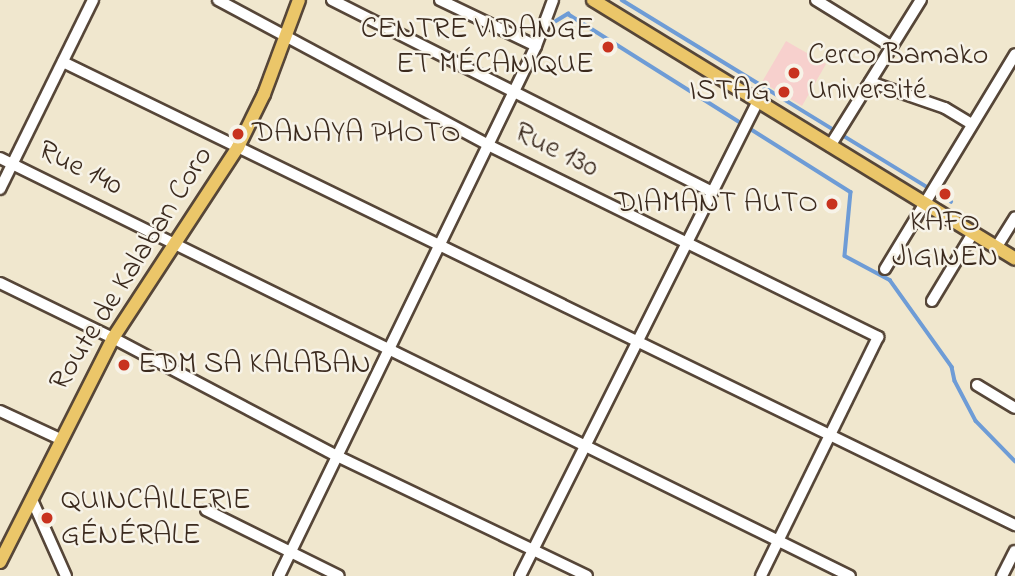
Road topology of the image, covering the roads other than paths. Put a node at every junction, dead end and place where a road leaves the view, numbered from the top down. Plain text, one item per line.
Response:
1 (93, 0) edge
2 (218, 0) edge
3 (299, 0) edge
4 (332, 0) edge
5 (440, 0) edge
6 (553, 0) edge
7 (593, 0) edge
8 (816, 0) edge
9 (921, 0) edge
10 (286, 38) junction
11 (536, 46) junction
12 (892, 47) junction
13 (1015, 54) edge
14 (63, 62) junction
15 (870, 82) junction
16 (514, 93) junction
17 (758, 101) junction
18 (972, 124) junction
19 (488, 145) junction
20 (830, 146) junction
21 (238, 147) junction
22 (0, 158) edge
23 (13, 163) junction
24 (0, 189) edge
25 (712, 192) junction
26 (925, 204) junction
27 (1015, 218) edge
28 (973, 233) junction
29 (176, 242) junction
30 (687, 242) junction
31 (439, 245) junction
32 (996, 248) junction
33 (1015, 259) edge
34 (885, 269) dead end
35 (0, 283) edge
36 (933, 301) dead end
37 (113, 338) junction
38 (638, 341) junction
39 (390, 348) junction
40 (977, 385) dead end
41 (1015, 408) edge
42 (0, 411) edge
43 (830, 435) junction
44 (60, 439) junction
45 (586, 445) junction
46 (337, 456) junction
47 (33, 502) junction
48 (206, 510) dead end
49 (1015, 525) edge
50 (778, 541) junction
51 (4, 545) edge
52 (533, 550) junction
53 (1015, 551) edge
54 (290, 552) junction
55 (0, 562) edge
56 (66, 576) edge
57 (279, 576) edge
58 (339, 576) edge
59 (520, 576) edge
60 (587, 576) edge
61 (761, 576) edge
62 (849, 576) edge
63 (1002, 576) edge

1 - 14 street
2 - 10 street, Rue 130
3 - 10 main road, Route de Kalaban Coro
4 - 16 street
5 - 11 street
6 - 11 street
7 - 17 main road
8 - 12 street
9 - 12 street
10 - 19 street, Rue 130
10 - 21 main road, Route de Kalaban Coro
11 - 16 street
12 - 15 street
13 - 18 street
14 - 21 street
14 - 23 street
15 - 18 street
15 - 20 street
16 - 19 street
16 - 25 street
17 - 20 main road
17 - 25 street
18 - 26 street
19 - 30 street, Rue 130
19 - 31 street
20 - 26 main road
21 - 29 main road, Route de Kalaban Coro
21 - 31 street
22 - 23 street, Rue 140
23 - 24 street
23 - 29 street, Rue 140
25 - 30 street
26 - 28 main road
26 - 34 street
27 - 32 street
28 - 32 main road
28 - 36 street
29 - 37 main road, Route de Kalaban Coro
29 - 39 street, Rue 140
30 - 38 street
30 - 43 street, Rue 130
31 - 38 street
31 - 39 street
32 - 33 main road
35 - 37 street
37 - 44 main road, Route de Kalaban Coro
37 - 46 street
38 - 43 street
38 - 45 street
39 - 45 street, Rue 140
39 - 46 street
40 - 41 street
42 - 44 street
43 - 49 street
43 - 50 street
44 - 47 main road, Route de Kalaban Coro
45 - 50 street, Rue 140
45 - 52 street
46 - 52 street
46 - 54 street
47 - 51 main road, Route de Kalaban Coro
47 - 56 street
48 - 54 street
50 - 61 street
50 - 62 street, Rue 140
51 - 55 main road, Route de Kalaban Coro
52 - 59 street
52 - 60 street
53 - 63 street
54 - 57 street
54 - 58 street

